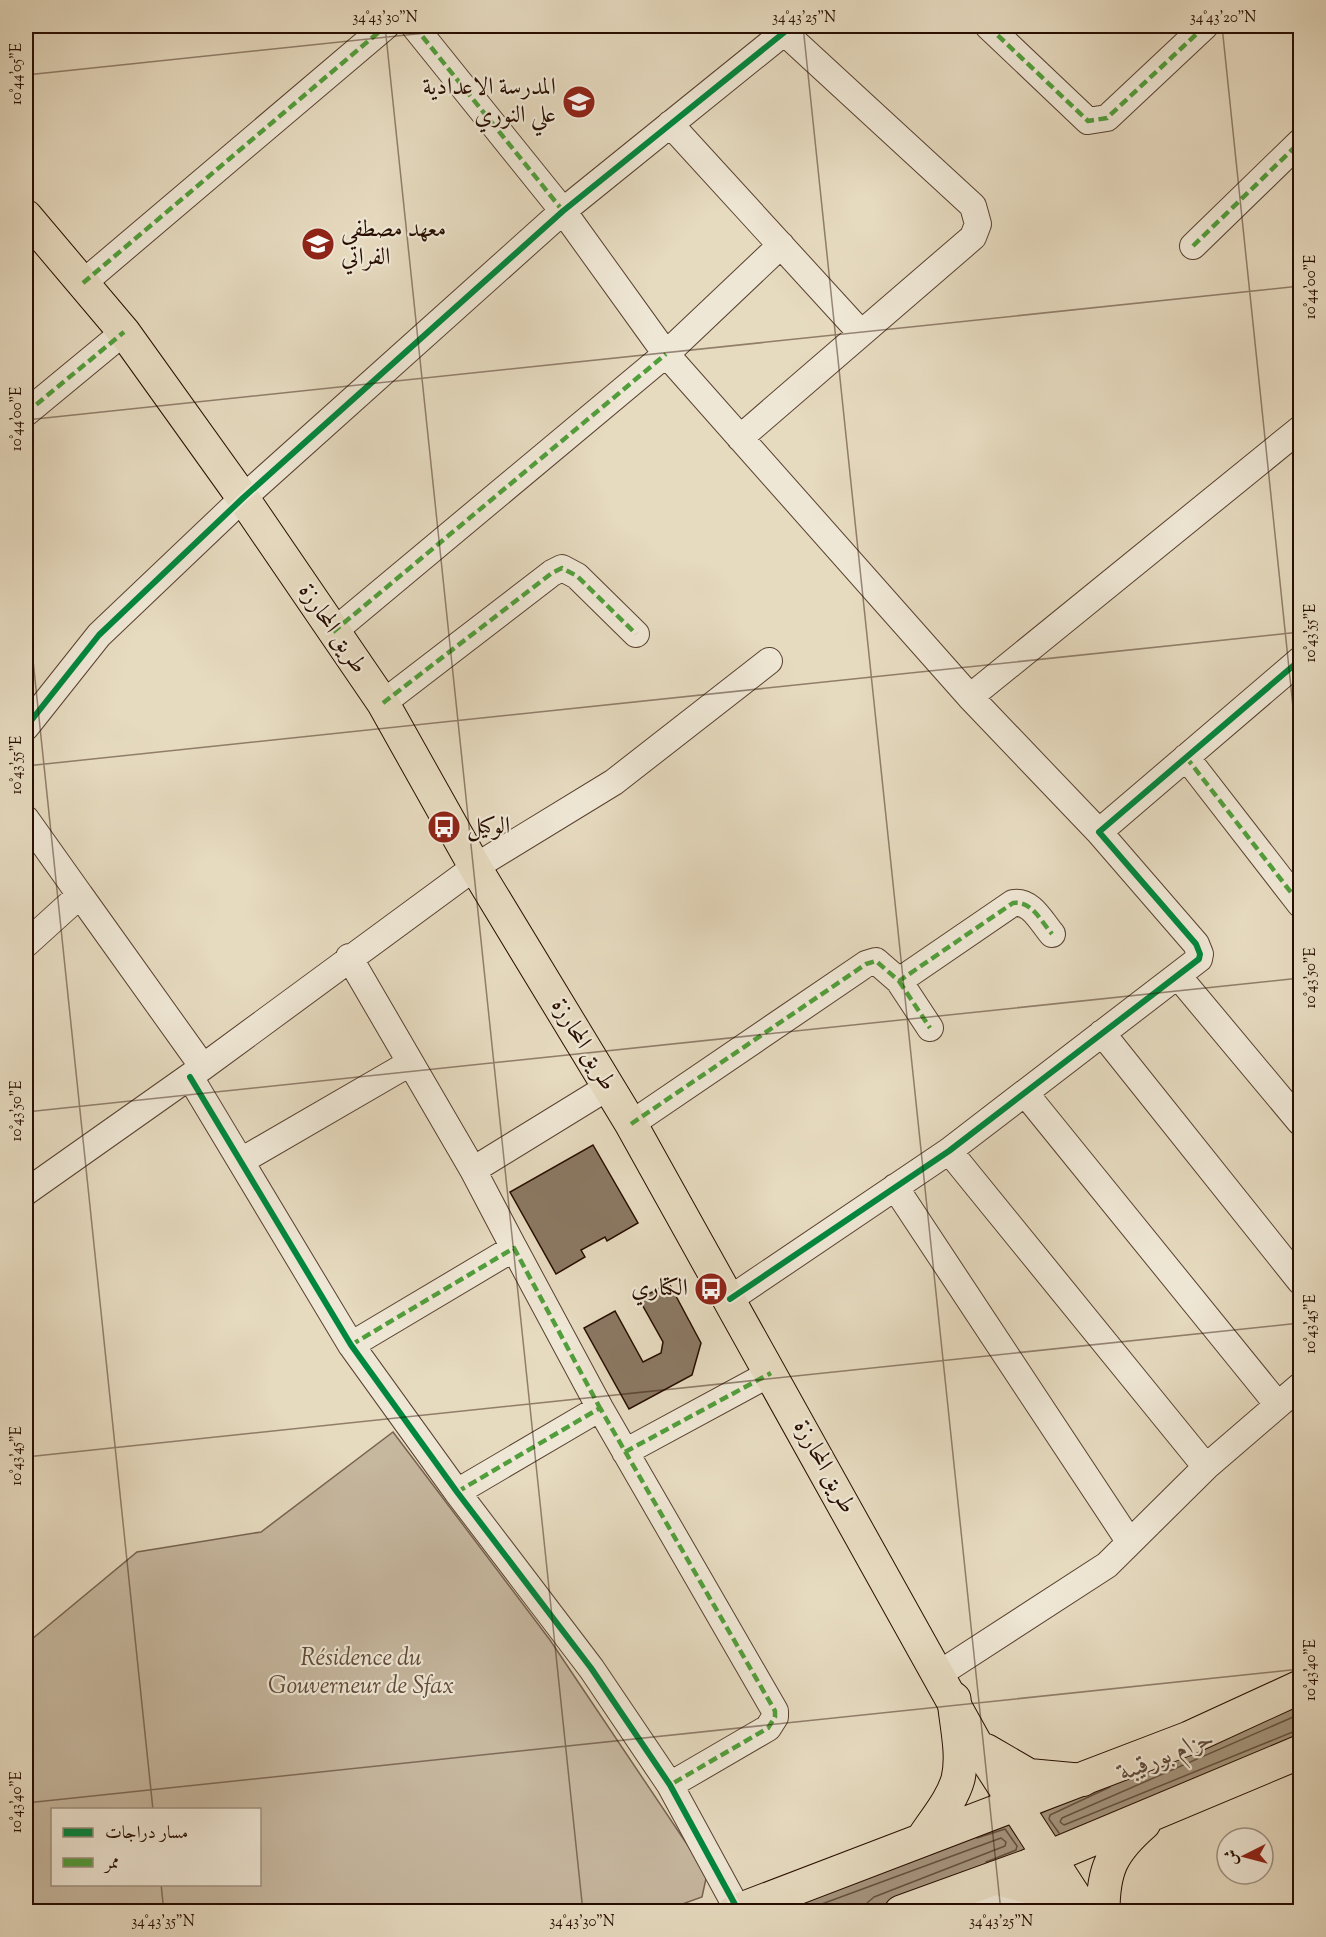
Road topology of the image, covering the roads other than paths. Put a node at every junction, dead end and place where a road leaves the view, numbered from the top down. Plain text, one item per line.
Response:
1 (386, 26) edge
2 (414, 26) edge
3 (988, 26) edge
4 (1205, 26) edge
5 (788, 29) edge
6 (670, 124) junction
7 (1300, 142) edge
8 (562, 211) junction
9 (26, 216) edge
10 (781, 245) junction
11 (1193, 246) dead end
12 (83, 283) junction
13 (124, 332) junction
14 (861, 333) junction
15 (666, 354) junction
16 (26, 413) edge
17 (1300, 429) edge
18 (740, 438) junction
19 (243, 498) junction
20 (333, 632) junction
21 (636, 634) dead end
22 (1300, 660) edge
23 (769, 662) dead end
24 (970, 697) junction
25 (383, 703) junction
26 (26, 728) edge
27 (1186, 757) junction
28 (26, 819) edge
29 (1099, 832) junction
30 (475, 867) junction
31 (80, 895) junction
32 (1300, 904) edge
33 (1052, 934) dead end
34 (26, 944) edge
35 (349, 957) junction
36 (1178, 976) junction
37 (899, 981) junction
38 (930, 1028) dead end
39 (1102, 1033) junction
40 (410, 1063) junction
41 (196, 1072) junction
42 (608, 1087) junction
43 (1025, 1093) junction
44 (1300, 1122) edge
45 (631, 1124) junction
46 (949, 1151) junction
47 (241, 1161) junction
48 (473, 1170) junction
49 (896, 1187) junction
50 (26, 1192) edge
51 (514, 1248) junction
52 (1300, 1281) edge
53 (730, 1299) junction
54 (351, 1345) junction
55 (771, 1373) junction
56 (1300, 1386) edge
57 (1278, 1405) junction
58 (600, 1408) junction
59 (626, 1452) junction
60 (1206, 1467) junction
61 (457, 1492) junction
62 (1130, 1540) junction
63 (946, 1686) junction
64 (1300, 1688) edge
65 (978, 1747) junction
66 (1300, 1752) edge
67 (1083, 1780) junction
68 (670, 1785) junction
69 (1020, 1808) junction
70 (1154, 1815) junction
71 (922, 1840) junction
72 (1047, 1854) junction
73 (994, 1878) junction
74 (1042, 1890) junction
75 (736, 1911) edge
76 (901, 1911) edge
77 (980, 1911) edge
78 (1083, 1911) edge
79 (1103, 1911) edge

1 - 12 street
2 - 8 street
3 - 4 street
5 - 6 street
5 - 14 street
6 - 8 street
6 - 10 street
7 - 11 street
8 - 15 street
8 - 19 street
9 - 12 main road, طريق المحارزة
10 - 14 street
10 - 15 street
12 - 13 main road, طريق المحارزة
13 - 16 street
13 - 19 main road, طريق المحارزة
14 - 18 street
15 - 18 street
15 - 20 street
17 - 24 street
18 - 24 street
19 - 20 main road, طريق المحارزة
19 - 26 street
20 - 25 main road, طريق المحارزة
21 - 25 street
22 - 27 street
23 - 30 street
24 - 29 street
25 - 30 main road, طريق المحارزة
27 - 29 street
27 - 32 street
28 - 31 street
29 - 36 street
30 - 35 street
30 - 42 main road, طريق المحارزة
31 - 34 street
31 - 41 street
33 - 37 street
35 - 40 street
35 - 41 street
36 - 39 street
36 - 44 street
37 - 38 street
37 - 45 street
39 - 43 street
39 - 52 street
40 - 47 street
40 - 48 street
41 - 47 street
41 - 50 street
42 - 45 main road, طريق المحارزة
42 - 48 street
43 - 46 street
43 - 57 street
45 - 53 main road, طريق المحارزة
46 - 49 street
46 - 60 street
47 - 54 street
48 - 51 street
49 - 53 street
49 - 62 street
51 - 54 street
51 - 58 street
53 - 55 main road, طريق المحارزة
54 - 61 street
55 - 59 street
55 - 63 main road, طريق المحارزة
56 - 57 street
57 - 60 street
58 - 59 street
58 - 61 street
59 - 68 street
60 - 62 street
61 - 68 street
62 - 63 street
63 - 65 main road, طريق المحارزة
63 - 71 highway
64 - 67 highway
65 - 67 main road
65 - 69 main road, طريق المحارزة
66 - 70 highway
67 - 69 highway
68 - 75 street
69 - 71 highway
69 - 72 main road, طريق المحارزة
70 - 72 highway
70 - 79 highway
71 - 75 highway
72 - 73 highway
72 - 78 main road, طريق المحارزة
73 - 74 main road
73 - 76 highway
74 - 77 street
74 - 78 main road

